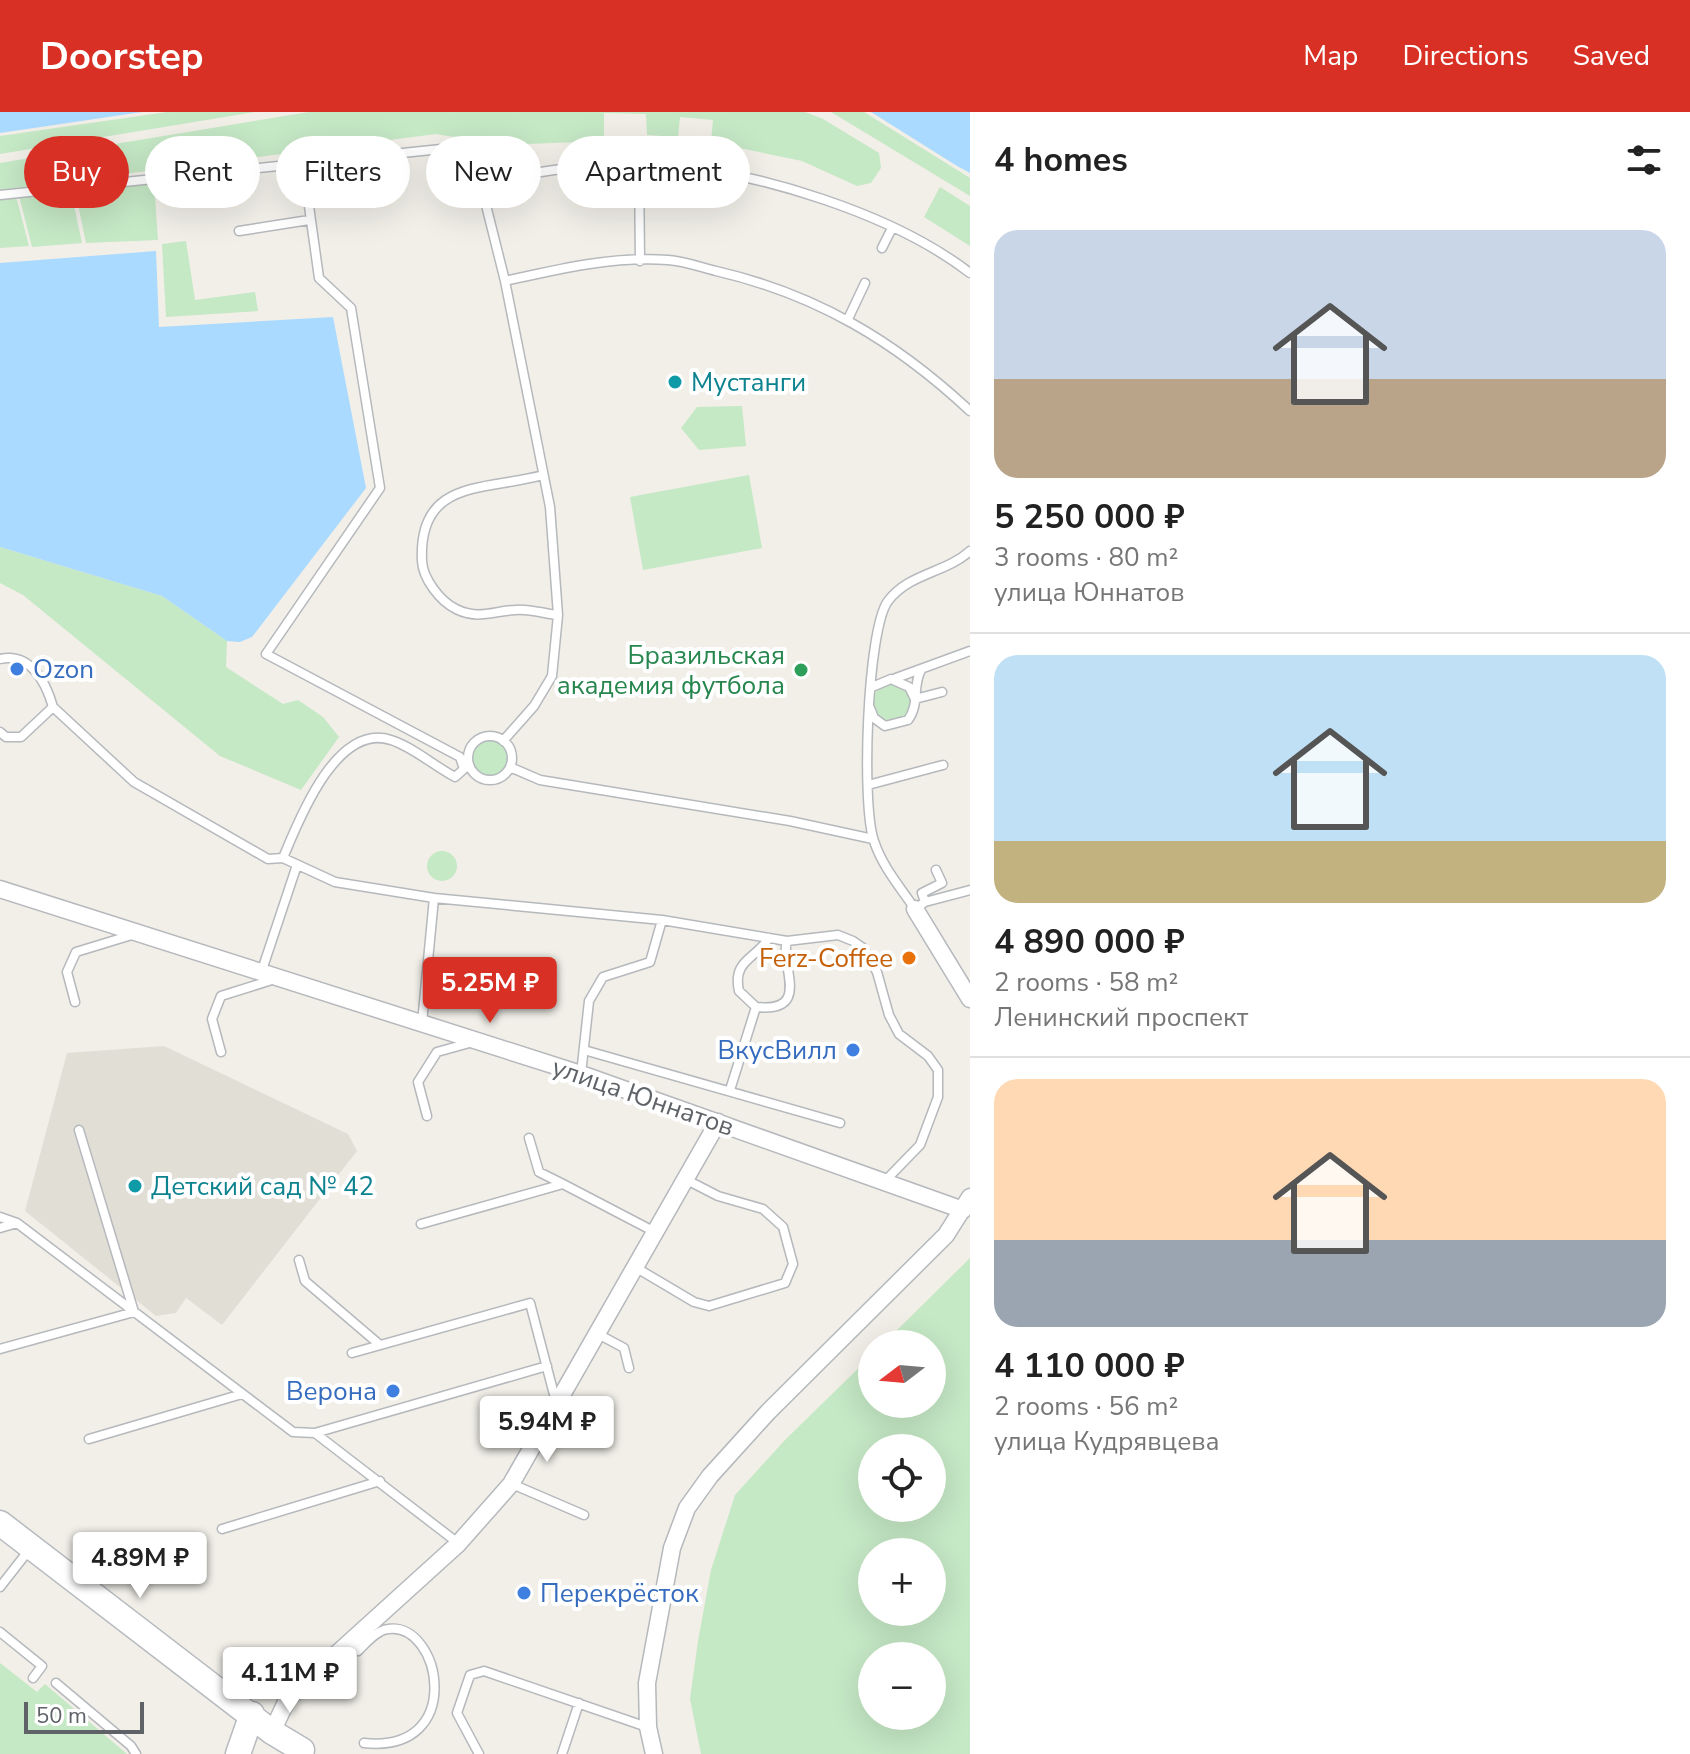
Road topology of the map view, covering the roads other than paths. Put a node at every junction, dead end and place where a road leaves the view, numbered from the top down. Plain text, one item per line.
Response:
1 (276, 166) edge
2 (750, 179) edge
3 (0, 195) edge
4 (308, 208) edge
5 (489, 208) edge
6 (639, 208) edge
7 (309, 220) junction
8 (892, 228) junction
9 (239, 231) dead end
10 (882, 248) dead end
11 (640, 261) junction
12 (970, 273) edge
13 (505, 281) junction
14 (865, 283) dead end
15 (848, 319) junction
16 (970, 411) edge
17 (543, 475) junction
18 (970, 551) edge
19 (558, 615) junction
20 (970, 651) edge
21 (0, 659) edge
22 (921, 670) junction
23 (891, 679) junction
24 (871, 688) junction
25 (942, 692) dead end
26 (915, 699) junction
27 (869, 701) junction
28 (53, 707) junction
29 (0, 732) edge
30 (503, 741) junction
31 (465, 759) junction
32 (943, 765) dead end
33 (510, 767) junction
34 (868, 785) junction
35 (873, 839) junction
36 (283, 858) junction
37 (297, 865) junction
38 (936, 870) dead end
39 (921, 882) dead end
40 (0, 889) edge
41 (970, 890) edge
42 (926, 892) junction
43 (434, 898) junction
44 (920, 905) junction
45 (662, 920) junction
46 (137, 933) junction
47 (769, 938) junction
48 (787, 941) junction
49 (261, 973) junction
50 (278, 978) junction
51 (970, 999) edge
52 (75, 1002) dead end
53 (756, 1007) junction
54 (422, 1024) junction
55 (476, 1041) junction
56 (584, 1050) junction
57 (221, 1052) dead end
58 (581, 1074) junction
59 (730, 1090) junction
60 (427, 1116) dead end
61 (718, 1122) junction
62 (840, 1123) dead end
63 (79, 1130) dead end
64 (529, 1138) dead end
65 (685, 1179) junction
66 (885, 1181) junction
67 (563, 1184) junction
68 (968, 1207) edge
69 (0, 1217) edge
70 (17, 1223) junction
71 (421, 1224) dead end
72 (0, 1228) edge
73 (655, 1232) junction
74 (299, 1260) dead end
75 (635, 1267) junction
76 (134, 1312) junction
77 (598, 1334) junction
78 (380, 1345) junction
79 (0, 1349) edge
80 (352, 1353) dead end
81 (547, 1366) junction
82 (629, 1368) dead end
83 (242, 1394) junction
84 (557, 1407) junction
85 (315, 1433) junction
86 (89, 1439) dead end
87 (380, 1481) junction
88 (511, 1484) junction
89 (584, 1515) dead end
90 (0, 1523) edge
91 (222, 1529) dead end
92 (458, 1544) junction
93 (31, 1547) junction
94 (0, 1587) edge
95 (0, 1632) edge
96 (348, 1645) junction
97 (33, 1678) dead end
98 (56, 1683) dead end
99 (579, 1703) junction
100 (252, 1714) junction
101 (648, 1727) junction
102 (272, 1732) junction
103 (364, 1743) dead end
104 (301, 1752) edge
105 (136, 1754) edge
106 (238, 1754) edge
107 (479, 1754) edge
108 (562, 1754) edge
109 (654, 1754) edge

1 - 3 lane
2 - 8 lane
4 - 7 lane
5 - 13 lane
6 - 11 lane
7 - 9 lane
7 - 31 lane
8 - 10 lane
8 - 12 lane
11 - 13 lane
11 - 15 lane
13 - 17 lane
14 - 15 lane
15 - 16 lane
17 - 19 lane
17 - 19 lane
18 - 24 lane
19 - 30 lane
20 - 22 lane
21 - 28 lane
22 - 23 lane
22 - 26 lane
23 - 24 lane
23 - 26 lane
24 - 27 lane
25 - 26 lane
26 - 27 lane
27 - 34 lane
28 - 29 lane
28 - 36 lane
30 - 31 lane
30 - 33 lane
31 - 33 lane
31 - 36 lane
32 - 34 lane
33 - 35 lane
34 - 35 lane
35 - 44 lane
36 - 37 lane
37 - 43 lane
37 - 49 lane
38 - 42 lane
39 - 42 lane
40 - 46 street, улица Юннатов
41 - 44 lane
42 - 44 lane
43 - 45 lane
43 - 54 lane
44 - 51 street
45 - 47 lane
45 - 56 lane
46 - 49 street, улица Юннатов
46 - 52 lane
47 - 48 lane
47 - 53 lane
48 - 53 lane
48 - 66 lane
49 - 50 street, улица Юннатов
50 - 54 street, улица Юннатов
50 - 57 lane
53 - 59 lane
54 - 55 street, улица Юннатов
55 - 58 street, улица Юннатов
55 - 60 lane
56 - 58 lane
56 - 59 lane
58 - 61 street, улица Юннатов
59 - 62 lane
61 - 65 street
61 - 66 street, улица Юннатов
63 - 76 lane
64 - 67 lane
65 - 73 street
65 - 75 lane
66 - 68 street, улица Юннатов
67 - 71 lane
67 - 73 lane
68 - 101 street
69 - 70 lane
70 - 72 lane
70 - 76 lane
73 - 75 street
74 - 78 lane
75 - 77 street
76 - 79 lane
76 - 83 lane
77 - 82 lane
77 - 84 street
78 - 80 lane
78 - 81 lane
81 - 84 lane
81 - 85 lane
83 - 85 lane
83 - 86 lane
84 - 88 street
85 - 87 lane
87 - 91 lane
87 - 92 lane
88 - 89 lane
88 - 92 street
90 - 93 main road
92 - 96 street
93 - 94 lane
93 - 100 main road
95 - 97 lane
96 - 102 street
96 - 103 lane
98 - 105 lane
99 - 101 lane
99 - 107 lane
99 - 108 lane
100 - 102 main road
100 - 106 main road
101 - 109 street
102 - 104 main road

